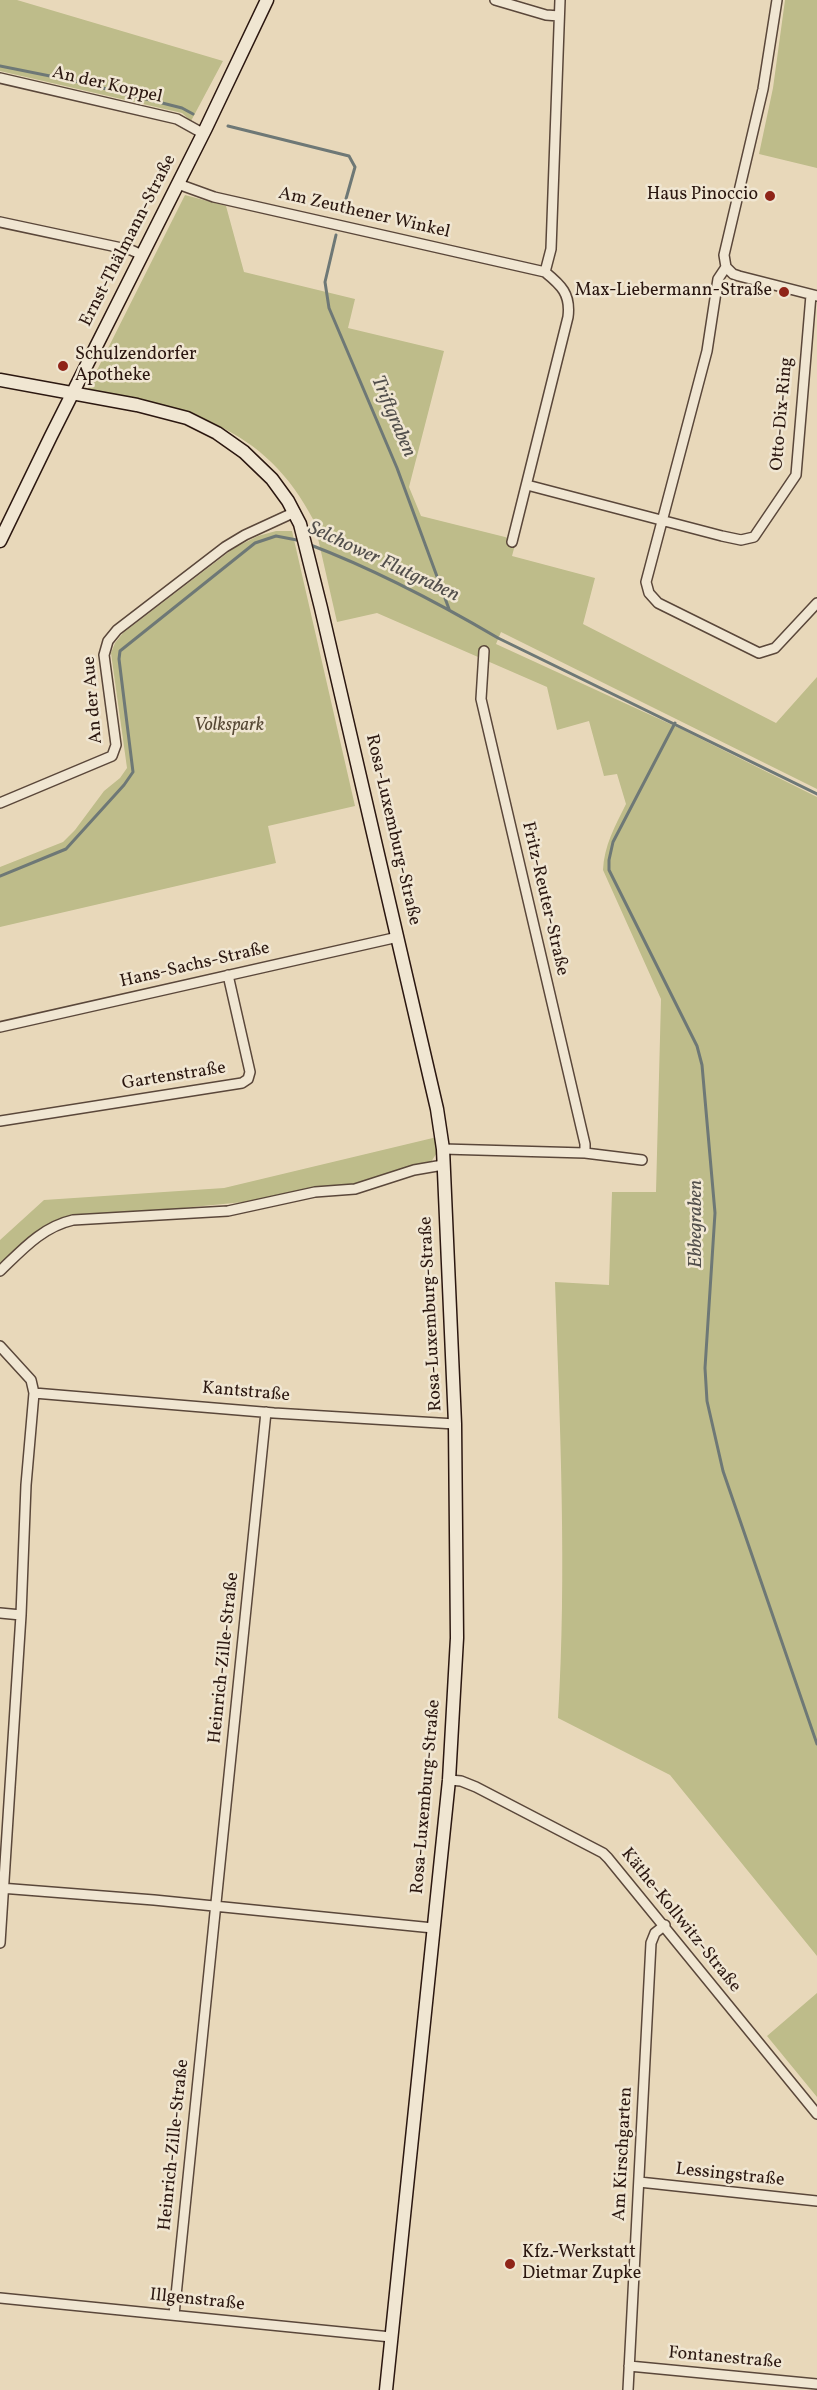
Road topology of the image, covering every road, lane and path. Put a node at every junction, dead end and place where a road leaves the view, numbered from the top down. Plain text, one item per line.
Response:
1 (267, 0) edge
2 (495, 0) edge
3 (560, 0) edge
4 (777, 0) edge
5 (559, 16) junction
6 (0, 78) edge
7 (204, 134) junction
8 (178, 184) junction
9 (0, 222) edge
10 (142, 255) junction
11 (726, 267) junction
12 (544, 272) junction
13 (814, 295) edge
14 (0, 380) edge
15 (73, 393) junction
16 (526, 484) junction
17 (295, 512) junction
18 (662, 520) junction
19 (0, 541) edge
20 (512, 542) dead end
21 (817, 603) edge
22 (484, 651) dead end
23 (0, 803) edge
24 (398, 937) junction
25 (228, 975) junction
26 (0, 1028) edge
27 (0, 1121) edge
28 (443, 1149) junction
29 (585, 1153) junction
30 (642, 1160) dead end
31 (443, 1165) junction
32 (0, 1271) edge
33 (0, 1346) edge
34 (34, 1393) junction
35 (266, 1412) junction
36 (455, 1424) junction
37 (0, 1613) edge
38 (21, 1615) junction
39 (449, 1780) junction
40 (2, 1889) edge
41 (216, 1907) junction
42 (665, 1925) junction
43 (433, 1928) junction
44 (0, 1943) edge
45 (817, 2114) edge
46 (639, 2182) junction
47 (817, 2201) edge
48 (0, 2298) edge
49 (174, 2315) junction
50 (391, 2337) junction
51 (629, 2366) junction
52 (817, 2384) edge
53 (386, 2390) edge
54 (628, 2390) edge

1 - 7 street, Ernst-Thälmann-Straße
2 - 5 street
3 - 5 street
4 - 11 street
5 - 12 street
6 - 7 street, An der Koppel
7 - 8 street, Ernst-Thälmann-Straße
8 - 10 street, Ernst-Thälmann-Straße
8 - 12 street, Am Zeuthener Winkel
9 - 10 street
10 - 15 street, Ernst-Thälmann-Straße
11 - 13 street
11 - 18 street
12 - 16 street, Am Zeuthener Winkel
13 - 18 street, Otto-Dix-Ring
14 - 15 street, Rosa-Luxemburg-Straße
15 - 17 street, Rosa-Luxemburg-Straße
15 - 19 street, Ernst-Thälmann-Straße
16 - 18 street
16 - 20 street, Am Zeuthener Winkel
17 - 23 street, An der Aue
17 - 24 street, Rosa-Luxemburg-Straße
18 - 21 street
22 - 29 street, Fritz-Reuter-Straße
24 - 25 street, Hans-Sachs-Straße
24 - 28 street, Rosa-Luxemburg-Straße
25 - 26 street, Hans-Sachs-Straße
25 - 27 street, Gartenstraße
28 - 29 street
28 - 31 street, Rosa-Luxemburg-Straße
29 - 30 street
31 - 32 street
31 - 36 street, Rosa-Luxemburg-Straße
33 - 34 street
34 - 35 street, Kantstraße
34 - 38 street
35 - 36 street, Kantstraße
35 - 41 street, Heinrich-Zille-Straße
36 - 39 street, Rosa-Luxemburg-Straße
37 - 38 street
38 - 40 street
39 - 42 street, Käthe-Kollwitz-Straße
39 - 43 street, Rosa-Luxemburg-Straße
40 - 41 street
40 - 44 street
41 - 43 street
41 - 49 street, Heinrich-Zille-Straße
42 - 45 street, Käthe-Kollwitz-Straße
42 - 46 street, Am Kirschgarten
43 - 50 street, Rosa-Luxemburg-Straße
46 - 47 street, Lessingstraße
46 - 51 street, Am Kirschgarten
48 - 49 street, Illgenstraße
49 - 50 street, Illgenstraße
50 - 53 street, Rosa-Luxemburg-Straße
51 - 52 street, Fontanestraße
51 - 54 street, Am Kirschgarten

